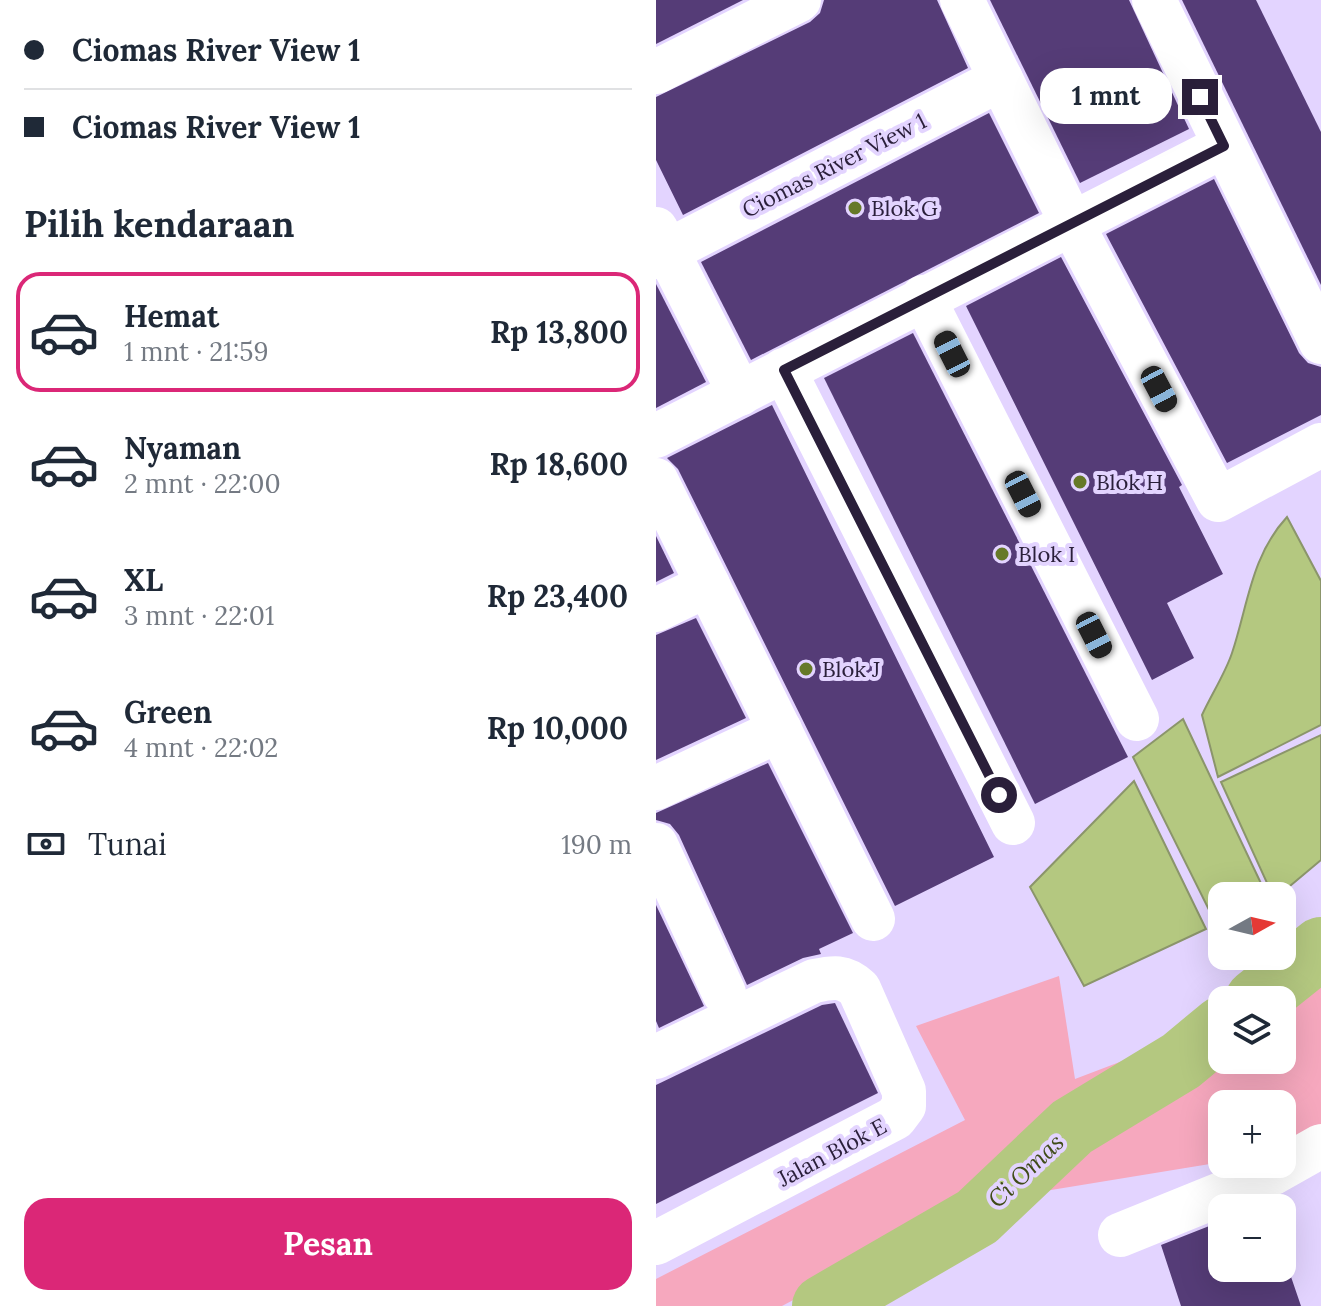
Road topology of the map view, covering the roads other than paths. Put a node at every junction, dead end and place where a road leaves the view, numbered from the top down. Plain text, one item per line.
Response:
1 (799, 0) edge
2 (962, 0) edge
3 (1154, 0) edge
4 (656, 72) edge
5 (1001, 79) junction
6 (1224, 146) junction
7 (1071, 222) junction
8 (660, 246) edge
9 (923, 297) junction
10 (1321, 342) edge
11 (784, 370) junction
12 (740, 394) junction
13 (656, 436) edge
14 (1321, 445) edge
15 (656, 480) edge
16 (708, 585) junction
17 (656, 610) edge
18 (1137, 719) dead end
19 (780, 730) junction
20 (656, 788) edge
21 (1013, 823) dead end
22 (656, 845) edge
23 (873, 919) dead end
24 (724, 993) dead end
25 (656, 1057) edge
26 (1321, 1146) edge
27 (1120, 1235) dead end
28 (656, 1243) edge

1 - 4 street
2 - 5 street
3 - 6 street
5 - 7 street
5 - 8 street, Ciomas River View 1
6 - 7 street
6 - 10 street
7 - 9 street
7 - 14 street
8 - 12 street, Ciomas River View 1
9 - 11 street
9 - 18 street
11 - 12 street
11 - 21 street
12 - 13 street
15 - 16 street
16 - 17 street
16 - 19 street
19 - 20 street
19 - 23 street
22 - 24 street
25 - 28 street, Jalan Blok E
26 - 27 street

